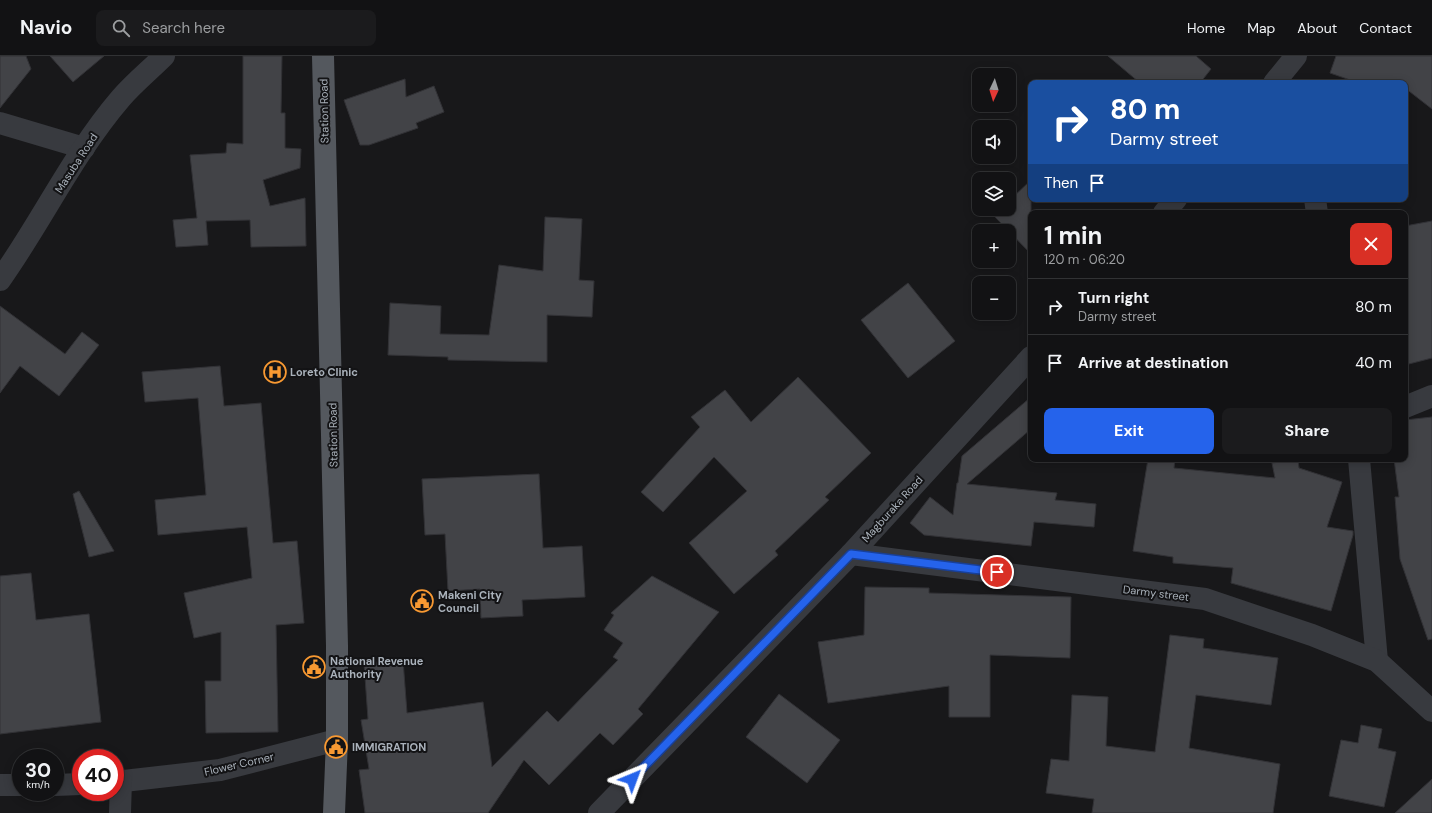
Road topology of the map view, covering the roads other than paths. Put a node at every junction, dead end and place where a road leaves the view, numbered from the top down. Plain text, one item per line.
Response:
1 (164, 56) edge
2 (323, 56) edge
3 (1293, 67) edge
4 (1278, 80) edge
5 (0, 123) edge
6 (84, 148) junction
7 (1173, 202) edge
8 (1167, 210) edge
9 (0, 280) edge
10 (1028, 360) edge
11 (1432, 396) edge
12 (1408, 406) edge
13 (1359, 462) edge
14 (851, 554) junction
15 (1377, 661) junction
16 (1432, 712) edge
17 (337, 740) junction
18 (124, 781) edge
19 (0, 785) edge
20 (12, 785) edge
21 (119, 801) edge
22 (120, 813) edge
23 (334, 813) edge
24 (599, 813) edge

1 - 6 street, Masuba Road
2 - 17 main road, Station Road
3 - 4 street
5 - 6 street
6 - 9 street, Masuba Road
7 - 8 street
10 - 14 street, Magburaka Road
11 - 12 street
13 - 15 street
14 - 15 street, Darmy street
14 - 24 street, Magburaka Road
15 - 16 street, Darmy street
17 - 18 street, Flower Corner
17 - 23 main road, Station Road
19 - 20 street
21 - 22 street

